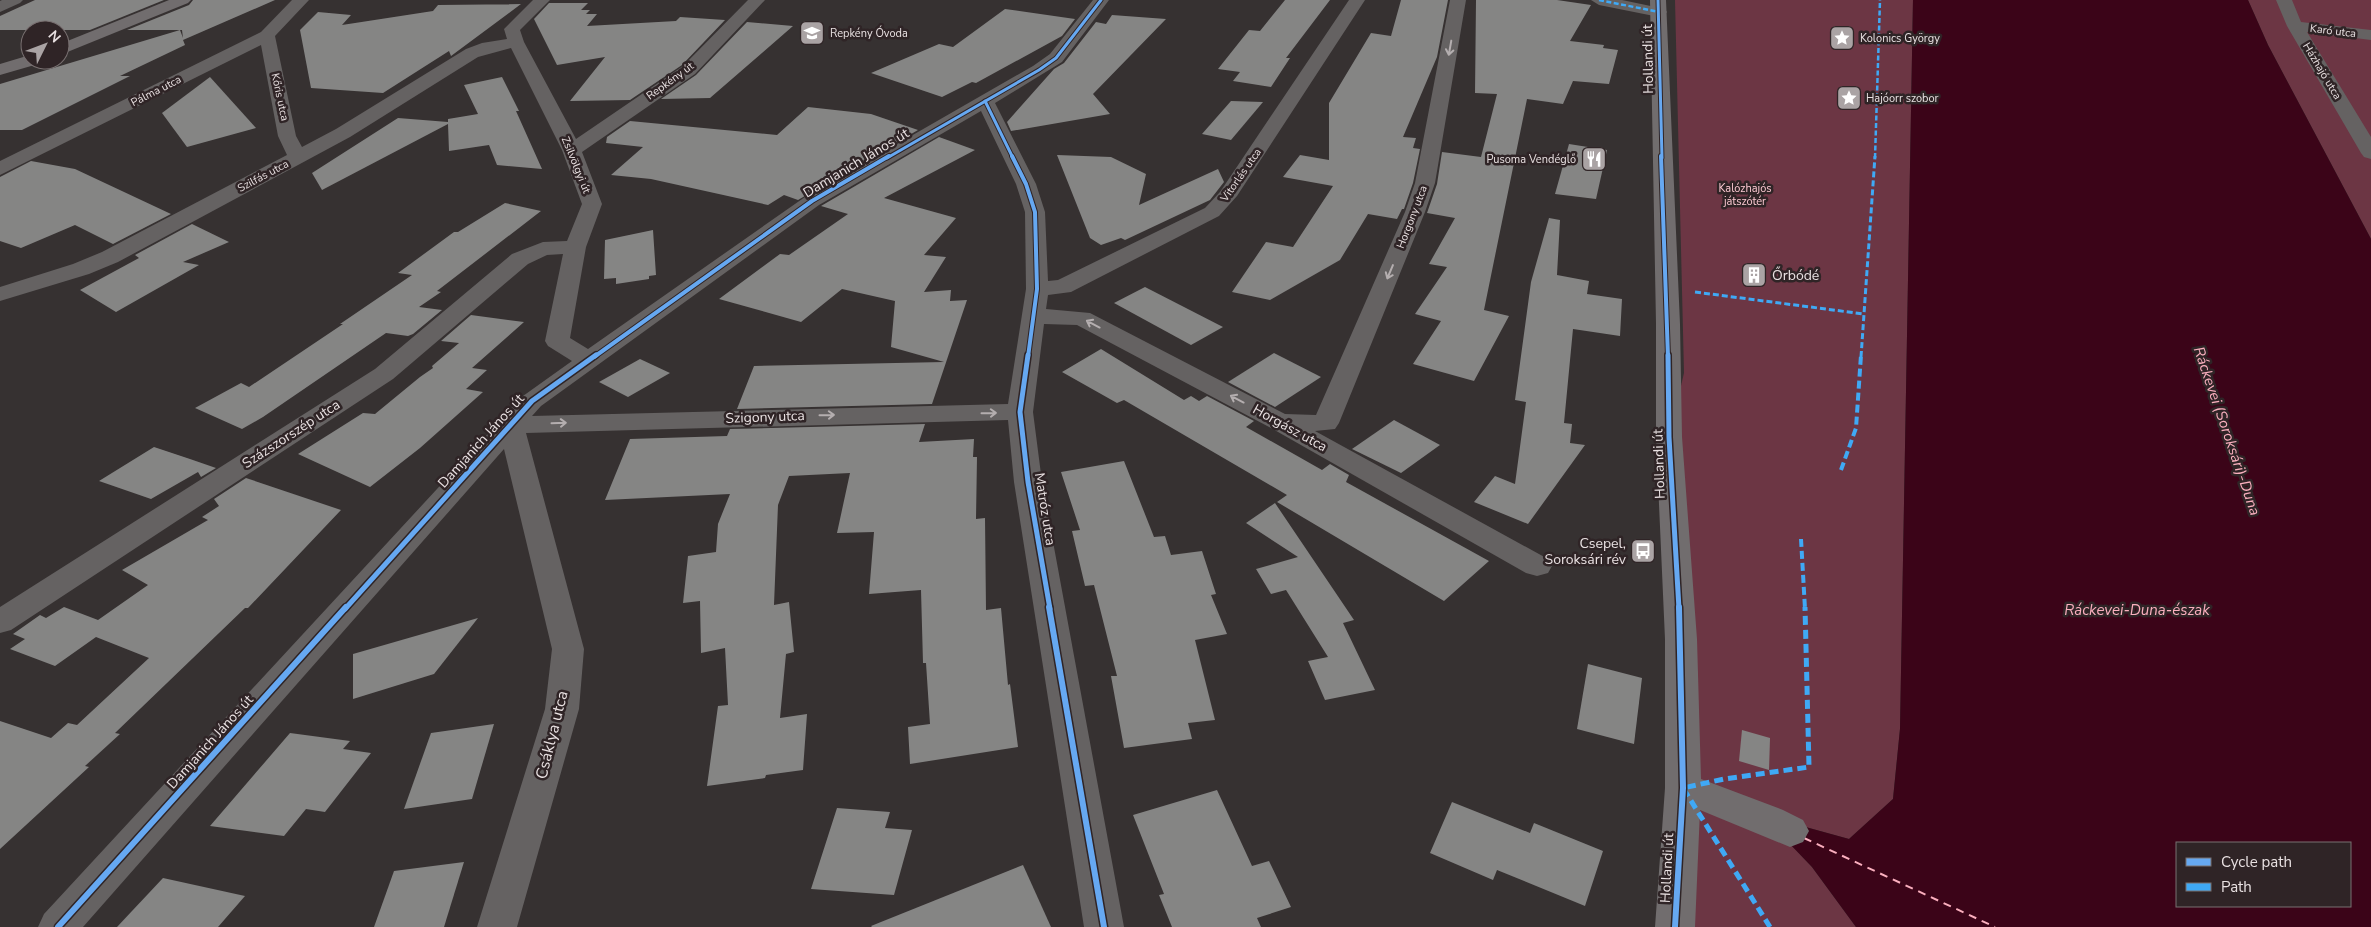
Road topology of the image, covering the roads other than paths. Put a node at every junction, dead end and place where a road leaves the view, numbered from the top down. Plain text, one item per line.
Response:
1 (15, 0) edge
2 (183, 0) edge
3 (301, 0) edge
4 (542, 0) edge
5 (757, 0) edge
6 (1101, 0) edge
7 (1357, 0) edge
8 (1458, 0) edge
9 (1599, 0) edge
10 (2284, 0) edge
11 (1659, 6) edge
12 (0, 7) edge
13 (2295, 26) junction
14 (267, 35) junction
15 (2371, 36) edge
16 (516, 42) junction
17 (70, 46) edge
18 (20, 64) edge
19 (0, 70) edge
20 (985, 101) junction
21 (343, 133) junction
22 (287, 136) junction
23 (2368, 145) edge
24 (572, 150) junction
25 (298, 157) junction
26 (0, 169) edge
27 (575, 247) junction
28 (1037, 289) junction
29 (0, 294) edge
30 (1034, 316) junction
31 (590, 361) junction
32 (1020, 412) junction
33 (511, 425) junction
34 (1323, 433) junction
35 (1537, 566) dead end
36 (0, 622) edge
37 (1683, 788) junction
38 (1790, 831) dead end
39 (58, 927) edge
40 (497, 927) edge
41 (1104, 927) edge
42 (1675, 927) edge

1 - 12 street
2 - 17 street
3 - 14 street, Pálma utca
4 - 16 street
5 - 24 street, Repkény út
6 - 20 street, Damjanich János út
7 - 28 street, Vitorlás utca
8 -> 34 street, Horgony utca
9 - 11 street
10 - 13 street, Házhajó utca
11 - 37 street, Hollandi út
13 - 15 street, Karó utca
13 - 23 street, Házhajó utca
14 - 22 street, Kőris utca
14 - 26 street, Pálma utca
16 - 21 street, Szilfás utca
16 - 24 street, Zsilvölgyi út
18 - 19 street
20 - 28 street, Matróz utca
20 - 31 street, Damjanich János út
21 - 22 street
21 - 25 street, Szilfás utca
22 - 25 street, Kőris utca
24 - 27 street, Zsilvölgyi út
25 - 29 street, Szilfás utca
27 - 31 street, Zsilvölgyi út
27 - 36 street, Százszorszép utca
28 - 30 street, Matróz utca
30 - 32 street, Matróz utca
34 -> 30 street, Horgász utca
31 - 33 street, Damjanich János út
33 -> 32 street, Szigony utca
32 - 41 street, Matróz utca
33 - 39 street, Damjanich János út
33 - 40 street, Csáklya utca
34 - 35 street, Horgász utca
37 - 38 street
37 - 42 street, Hollandi út

